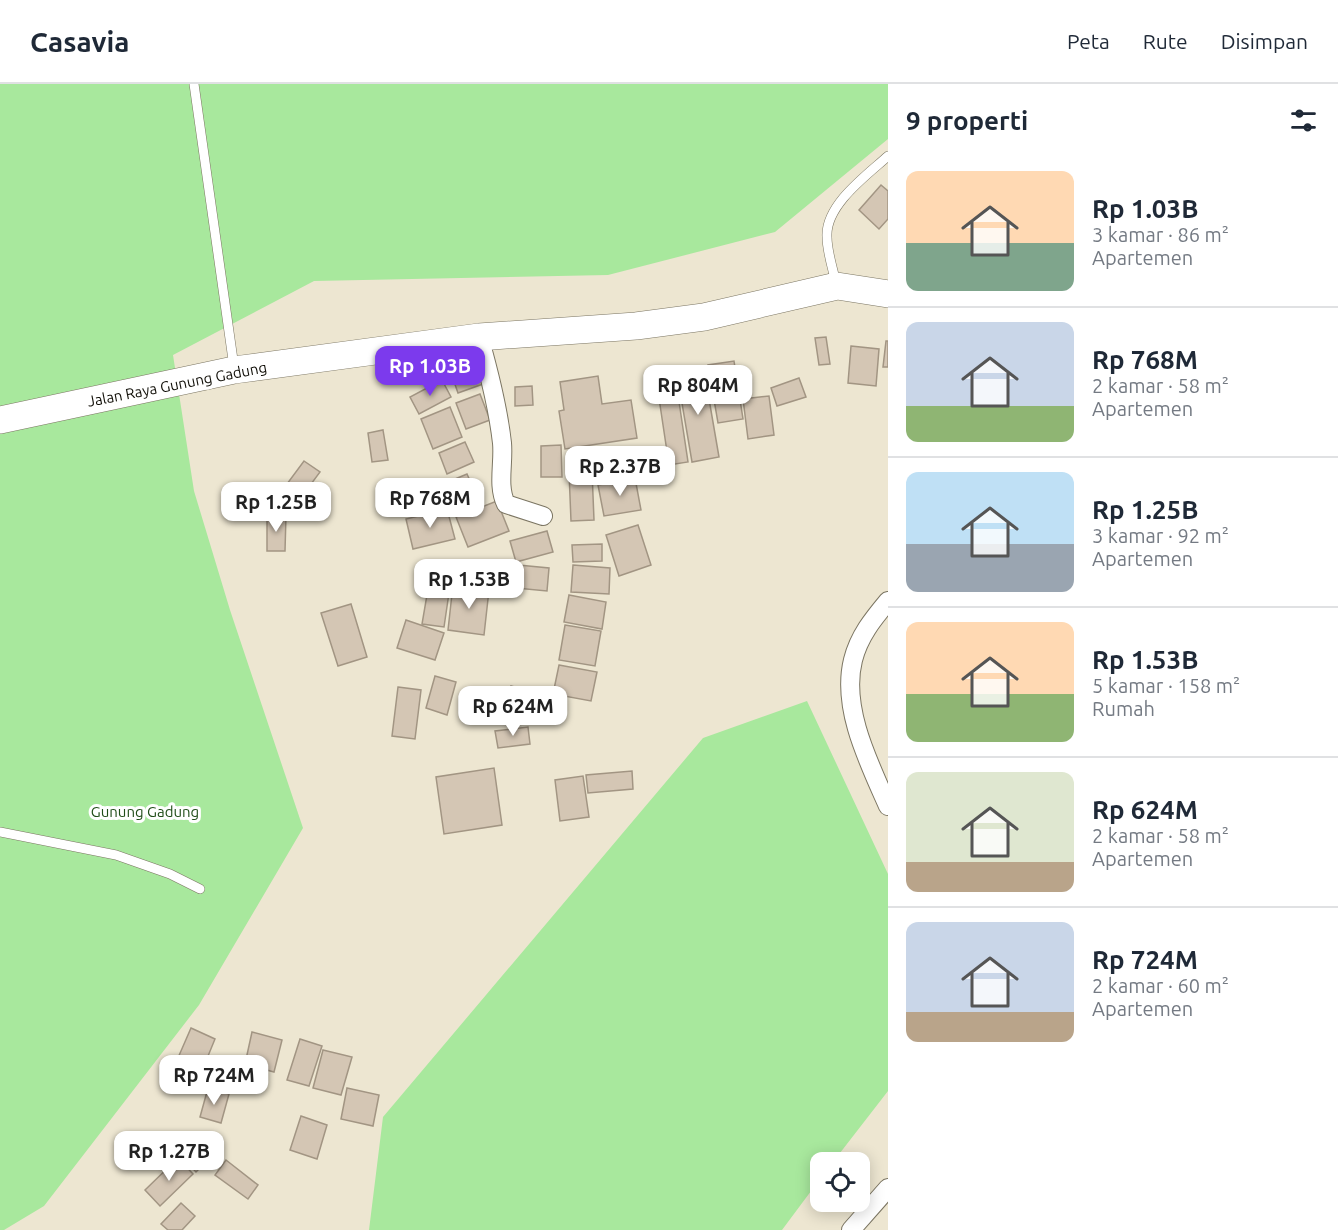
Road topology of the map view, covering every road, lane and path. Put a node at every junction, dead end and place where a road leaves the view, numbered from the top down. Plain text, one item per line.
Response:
1 (194, 84) edge
2 (888, 156) edge
3 (837, 286) junction
4 (888, 294) edge
5 (479, 337) junction
6 (234, 370) junction
7 (0, 420) edge
8 (543, 516) dead end
9 (888, 601) edge
10 (888, 806) edge
11 (0, 832) edge
12 (200, 889) dead end
13 (888, 1188) edge
14 (851, 1230) edge

1 - 6 lane
2 - 3 lane
3 - 4 street, Jalan Raya Gunung Gadung
3 - 5 street, Jalan Raya Gunung Gadung
5 - 6 street, Jalan Raya Gunung Gadung
5 - 8 street
6 - 7 street, Jalan Raya Gunung Gadung
9 - 10 street
11 - 12 lane
13 - 14 street

